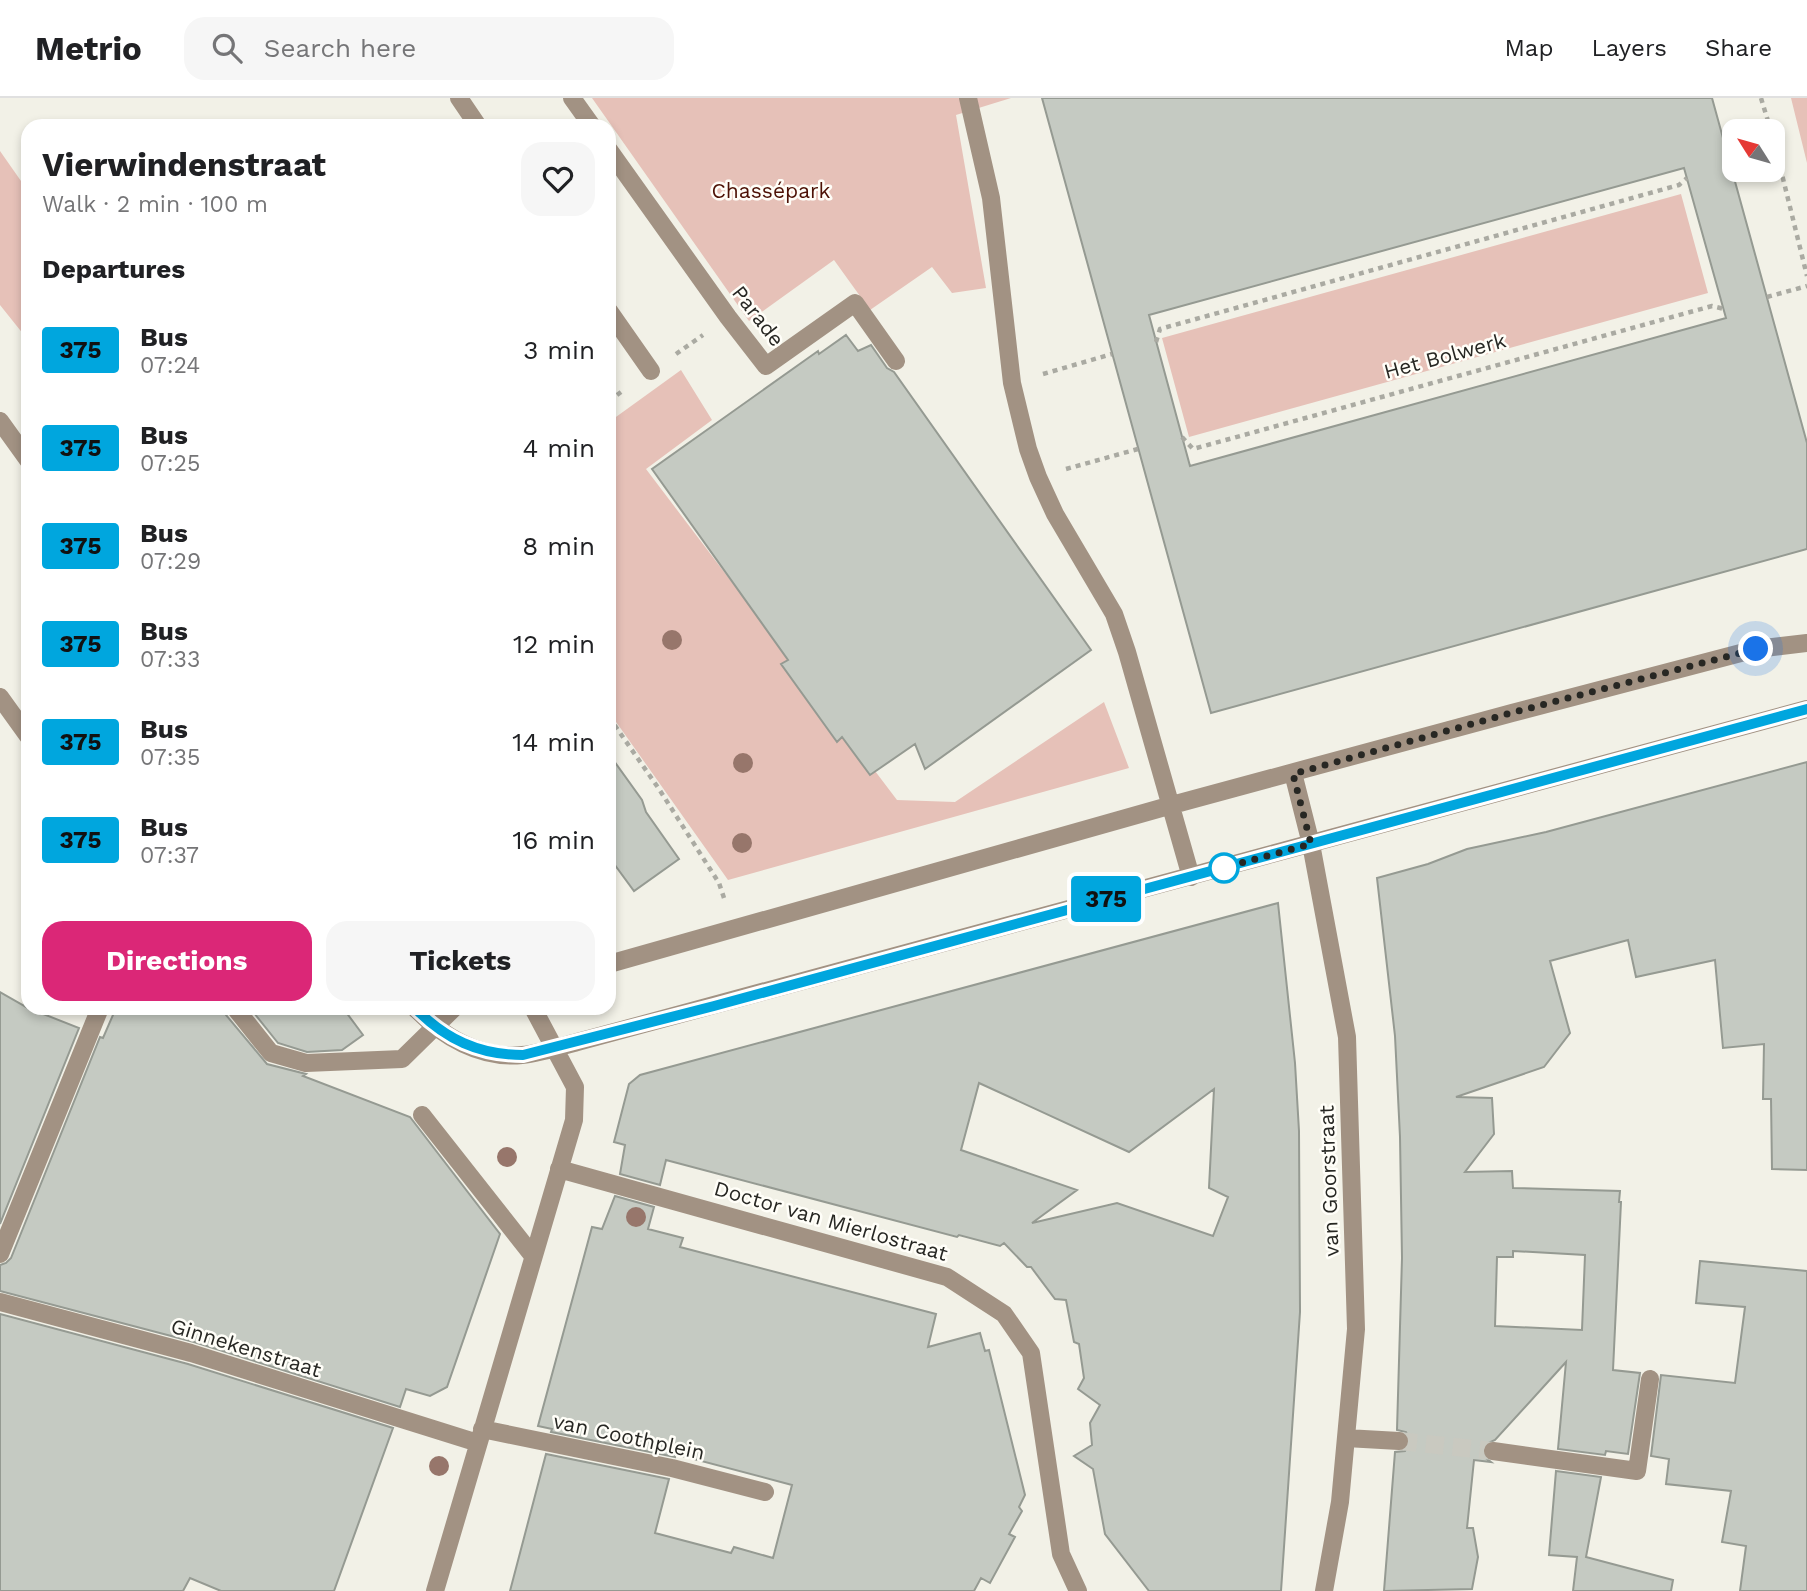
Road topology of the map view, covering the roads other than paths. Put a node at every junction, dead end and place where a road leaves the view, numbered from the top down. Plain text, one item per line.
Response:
1 (459, 98) edge
2 (572, 98) edge
3 (968, 98) edge
4 (473, 119) edge
5 (587, 119) edge
6 (616, 160) edge
7 (616, 322) edge
8 (896, 360) dead end
9 (651, 371) dead end
10 (0, 421) edge
11 (21, 450) edge
12 (1807, 643) edge
13 (0, 697) edge
14 (1807, 709) edge
15 (21, 726) edge
16 (1293, 774) junction
17 (1172, 805) junction
18 (1311, 844) junction
19 (1191, 877) junction
20 (616, 962) edge
21 (97, 1015) edge
22 (241, 1015) edge
23 (422, 1015) edge
24 (447, 1015) edge
25 (537, 1015) edge
26 (435, 1027) junction
27 (555, 1048) junction
28 (422, 1115) dead end
29 (559, 1169) junction
30 (0, 1254) edge
31 (533, 1256) junction
32 (0, 1302) edge
33 (1650, 1379) dead end
34 (480, 1436) junction
35 (1346, 1438) junction
36 (1399, 1441) tunnel mouth
37 (1493, 1451) tunnel mouth
38 (765, 1492) dead end
39 (435, 1591) edge
40 (1078, 1591) edge
41 (1324, 1591) edge

1 - 4 street
2 - 5 street
3 - 17 street
6 - 8 street, Parade
7 - 9 street
10 - 11 street
12 - 16 street
13 - 15 street
14 - 18 street
16 - 17 street
16 - 18 street, van Goorstraat
17 - 19 street
17 - 20 street
18 - 19 street
18 - 35 street, van Goorstraat
19 - 27 street
21 - 30 street
22 - 26 street
23 - 26 street
24 - 26 street
25 - 27 street
26 - 27 street
27 - 29 street
28 - 31 street
29 - 31 street
29 - 40 street, Doctor van Mierlostraat
31 - 34 street
32 - 34 street, Ginnekenstraat
33 - 37 street
34 - 38 street, van Coothplein
34 - 39 street
35 - 36 street
35 - 41 street, van Goorstraat

